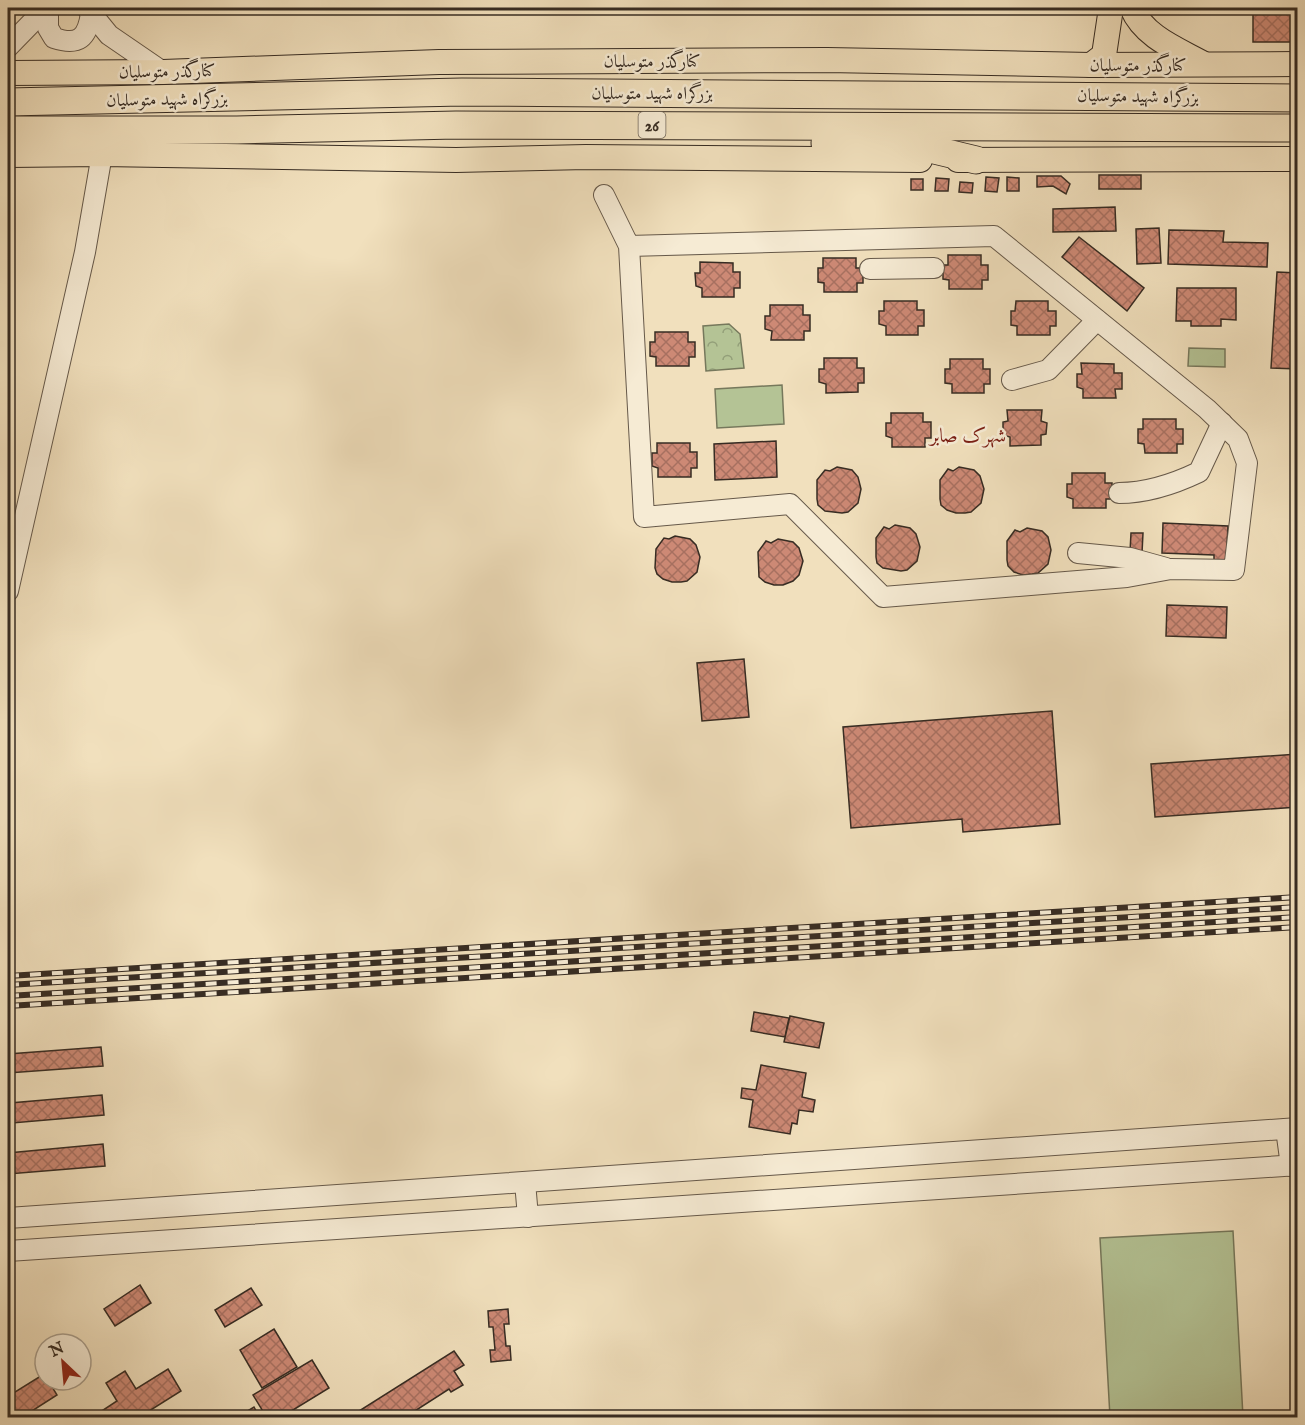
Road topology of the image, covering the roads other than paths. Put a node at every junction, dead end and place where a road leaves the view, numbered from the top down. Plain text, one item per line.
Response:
1 (47, 8) edge
2 (1111, 8) edge
3 (1132, 8) edge
4 (89, 11) edge
5 (8, 47) edge
6 (1298, 64) edge
7 (1091, 65) junction
8 (1206, 65) junction
9 (164, 72) junction
10 (8, 73) edge
11 (1298, 98) edge
12 (8, 102) edge
13 (669, 125) junction
14 (1298, 128) edge
15 (8, 129) edge
16 (102, 154) junction
17 (8, 155) edge
18 (1298, 159) edge
19 (976, 160) junction
20 (604, 195) dead end
21 (903, 238) junction
22 (629, 246) junction
23 (934, 268) dead end
24 (870, 269) dead end
25 (907, 275) junction
26 (1097, 320) junction
27 (1012, 380) dead end
28 (1222, 423) junction
29 (1119, 493) dead end
30 (1078, 553) dead end
31 (1171, 569) junction
32 (8, 591) edge
33 (1292, 1129) edge
34 (1294, 1165) edge
35 (525, 1182) junction
36 (528, 1217) junction
37 (8, 1218) edge
38 (8, 1251) edge

1 - 4 street
1 - 5 street
2 - 7 main road
3 - 8 main road
4 - 9 street
6 - 8 main road, کنارگذر متوسلیان
7 - 8 main road, کنارگذر متوسلیان
7 - 9 main road, کنارگذر متوسلیان
9 - 10 main road, کنارگذر متوسلیان
11 - 12 highway, بزرگراه شهید متوسلیان
13 - 14 highway, بزرگراه شهید متوسلیان / 26
13 - 15 highway, بزرگراه شهید متوسلیان / 26
13 - 19 highway
16 - 17 main road
16 - 19 main road
16 - 32 street
18 - 19 main road
20 - 22 street
21 - 22 street
21 - 25 street
21 - 26 street
22 - 31 street
23 - 25 street
24 - 25 street
26 - 27 street
26 - 28 street
28 - 29 street
28 - 31 street
30 - 31 street
33 - 34 street
33 - 35 street
34 - 36 street
35 - 36 street
35 - 37 street
36 - 38 street

